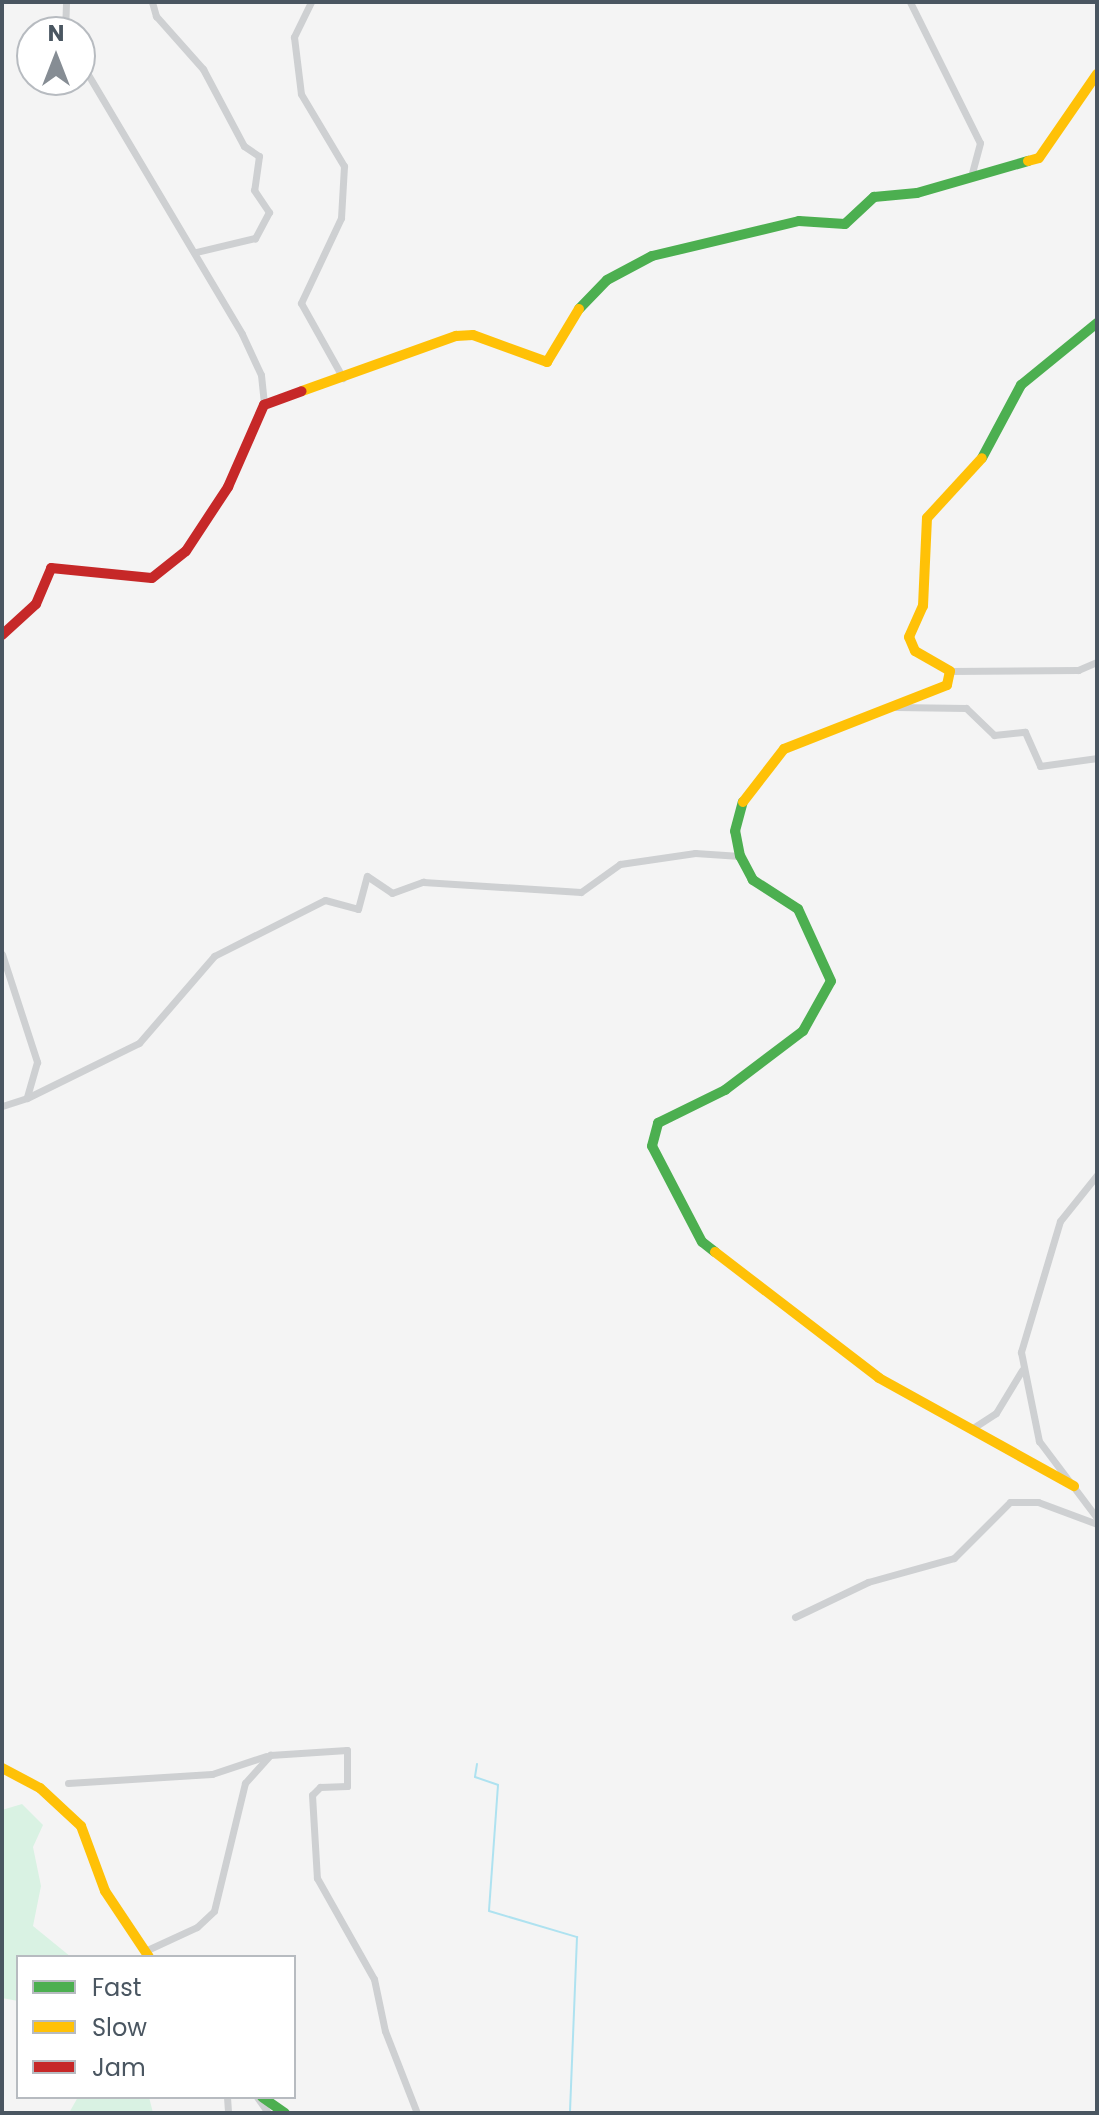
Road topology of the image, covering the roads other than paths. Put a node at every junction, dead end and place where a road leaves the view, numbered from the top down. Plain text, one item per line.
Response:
1 (152, 2) edge
2 (311, 2) edge
3 (910, 2) edge
4 (1097, 74) edge
5 (96, 87) edge
6 (972, 172) junction
7 (196, 252) junction
8 (1097, 323) edge
9 (343, 378) junction
10 (264, 405) junction
11 (2, 635) edge
12 (1097, 662) edge
13 (950, 671) junction
14 (885, 707) junction
15 (1097, 758) edge
16 (740, 856) junction
17 (2, 954) edge
18 (27, 1098) junction
19 (2, 1106) edge
20 (1097, 1175) edge
21 (1022, 1370) junction
22 (973, 1428) junction
23 (1074, 1486) junction
24 (1097, 1521) edge
25 (795, 1617) dead end
26 (270, 1755) junction
27 (2, 1768) edge
28 (68, 1783) dead end
29 (147, 1954) edge
30 (262, 2099) edge
31 (285, 2113) edge
32 (417, 2113) edge

1 - 7 street
2 - 9 street
3 - 6 street
4 - 6 street
5 - 7 street
6 - 9 street
7 - 10 street
8 - 13 street
9 - 10 street
10 - 11 street
12 - 13 street
13 - 14 street
14 - 15 street
14 - 16 street
16 - 18 street
16 - 22 street
17 - 18 street
18 - 19 street
20 - 21 street
21 - 22 street
21 - 23 street
22 - 23 street
23 - 24 street
24 - 25 street
26 - 28 street
26 - 29 street
26 - 32 street
27 - 29 street
30 - 31 street

